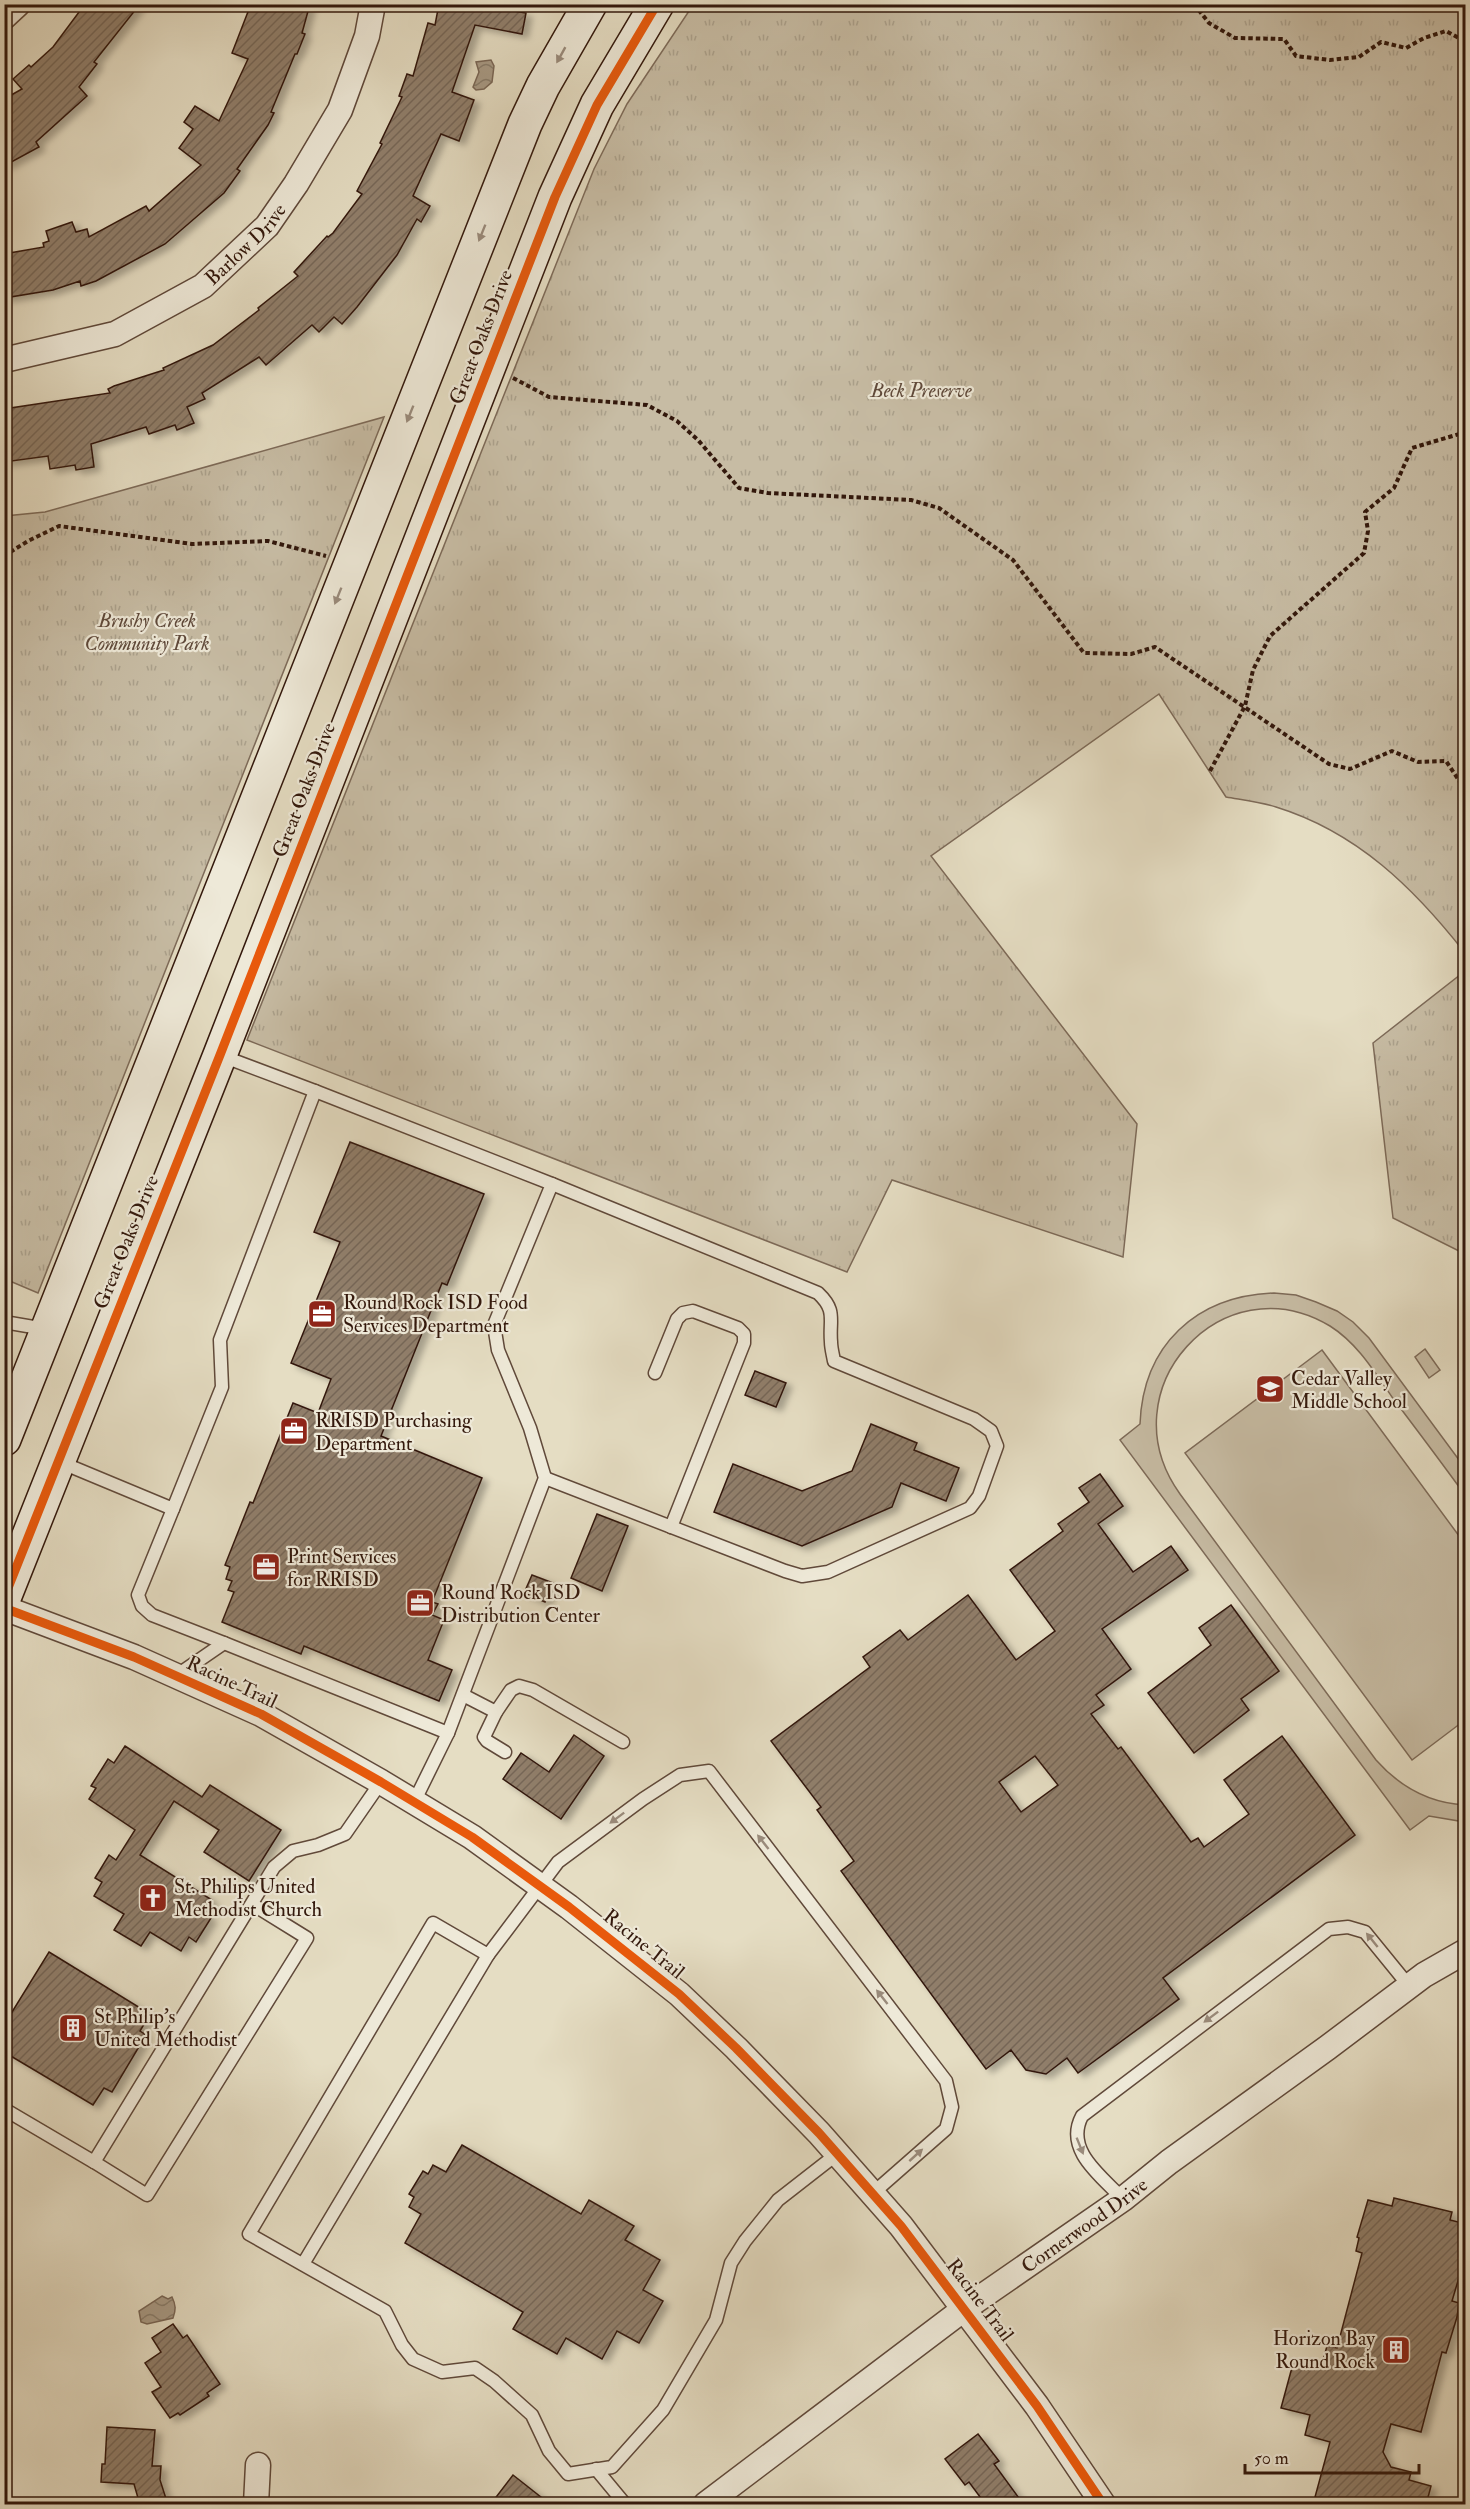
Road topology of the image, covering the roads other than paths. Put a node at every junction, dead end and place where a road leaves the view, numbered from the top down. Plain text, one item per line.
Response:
1 (18, 4) edge
2 (373, 4) edge
3 (590, 4) edge
4 (657, 4) edge
5 (4, 17) edge
6 (4, 360) edge
7 (220, 1055) junction
8 (315, 1091) junction
9 (552, 1184) junction
10 (4, 1322) edge
11 (47, 1330) junction
12 (655, 1373) dead end
13 (4, 1439) edge
14 (58, 1461) junction
15 (545, 1478) junction
16 (173, 1509) junction
17 (671, 1527) junction
18 (4, 1598) edge
19 (4, 1608) edge
20 (224, 1643) junction
21 (176, 1676) junction
22 (463, 1695) junction
23 (496, 1712) junction
24 (448, 1733) junction
25 (623, 1742) dead end
26 (505, 1752) dead end
27 (381, 1782) junction
28 (414, 1802) junction
29 (539, 1885) junction
30 (252, 1904) junction
31 (1466, 1951) edge
32 (488, 1955) junction
33 (1409, 1986) junction
34 (4, 2109) edge
35 (837, 2154) junction
36 (94, 2162) junction
37 (872, 2194) junction
38 (1123, 2199) junction
39 (303, 2264) junction
40 (964, 2309) junction
41 (258, 2465) dead end
42 (596, 2469) junction
43 (711, 2503) edge
44 (256, 2505) edge
45 (625, 2505) edge
46 (1103, 2505) edge

1 - 5 street
2 - 6 street, Barlow Drive
3 -> 11 street, Great Oaks Drive
4 - 7 street, Great Oaks Drive
7 - 8 lane
7 - 14 street, Great Oaks Drive
8 - 9 lane
8 - 16 lane
9 - 15 lane
9 - 17 lane
10 - 11 lane
11 - 13 street, Great Oaks Drive
12 - 17 lane
14 - 16 lane
14 - 18 street, Great Oaks Drive
15 - 17 lane
15 - 22 lane
16 - 20 lane
19 - 21 street, Racine Trail
20 - 21 lane
20 - 24 lane
21 - 27 street, Racine Trail
22 - 23 lane
22 - 24 lane
23 - 25 lane
23 - 26 lane
24 - 28 lane
27 - 28 street, Racine Trail
27 - 30 lane
28 - 29 street, Racine Trail
29 - 32 lane
29 - 35 street, Racine Trail
37 -> 29 lane
30 - 36 lane
30 - 36 lane
31 - 33 street, Cornerwood Drive
32 - 39 lane
32 - 39 lane
33 - 38 street, Cornerwood Drive
33 -> 38 lane
34 - 36 lane
35 - 37 street, Racine Trail
35 - 42 lane
37 - 40 street, Racine Trail
38 - 40 street, Cornerwood Drive
39 - 42 lane
40 - 43 street, Cornerwood Drive
40 - 46 street, Racine Trail
41 - 44 street
42 - 45 lane

